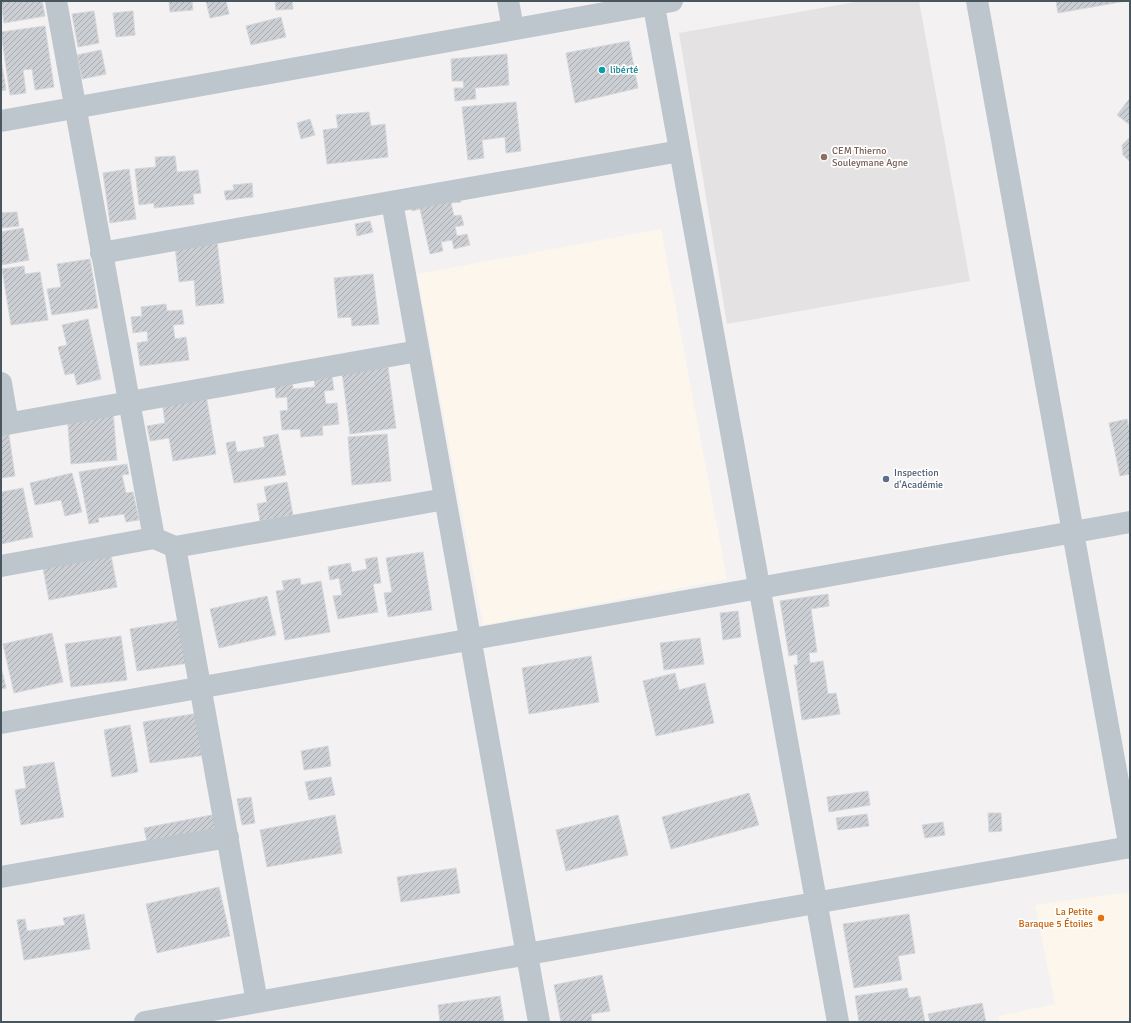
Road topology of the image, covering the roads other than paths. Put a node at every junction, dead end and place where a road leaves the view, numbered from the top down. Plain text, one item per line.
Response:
1 (56, 1) edge
2 (508, 1) edge
3 (977, 1) edge
4 (659, 2) edge
5 (513, 30) junction
6 (75, 107) junction
7 (1, 120) edge
8 (680, 150) junction
9 (392, 202) junction
10 (101, 253) junction
11 (418, 351) junction
12 (1, 383) edge
13 (128, 403) junction
14 (5, 425) edge
15 (445, 499) junction
16 (1130, 522) edge
17 (1073, 532) junction
18 (154, 538) junction
19 (175, 547) junction
20 (1, 566) edge
21 (759, 589) junction
22 (470, 640) junction
23 (201, 688) junction
24 (1, 723) edge
25 (228, 836) junction
26 (1130, 847) edge
27 (1, 877) edge
28 (816, 903) junction
29 (527, 954) junction
30 (257, 1002) junction
31 (145, 1022) edge
32 (539, 1022) edge
33 (838, 1022) edge

1 - 6 street
2 - 5 street
3 - 17 street
4 - 5 street
4 - 8 street
5 - 6 street
6 - 7 street
6 - 10 street
8 - 9 street
8 - 21 street
9 - 10 street
9 - 11 street
10 - 13 street
11 - 13 street
11 - 15 street
12 - 14 street
13 - 14 street
13 - 18 street
15 - 19 street
15 - 22 street
16 - 17 street
17 - 21 street
17 - 26 street
18 - 19 street
18 - 20 street
19 - 23 street
21 - 22 street
21 - 28 street
22 - 23 street
22 - 29 street
23 - 24 street
23 - 25 street
25 - 27 street
25 - 30 street
26 - 28 street
28 - 29 street
28 - 33 street
29 - 30 street
29 - 32 street
30 - 31 street

